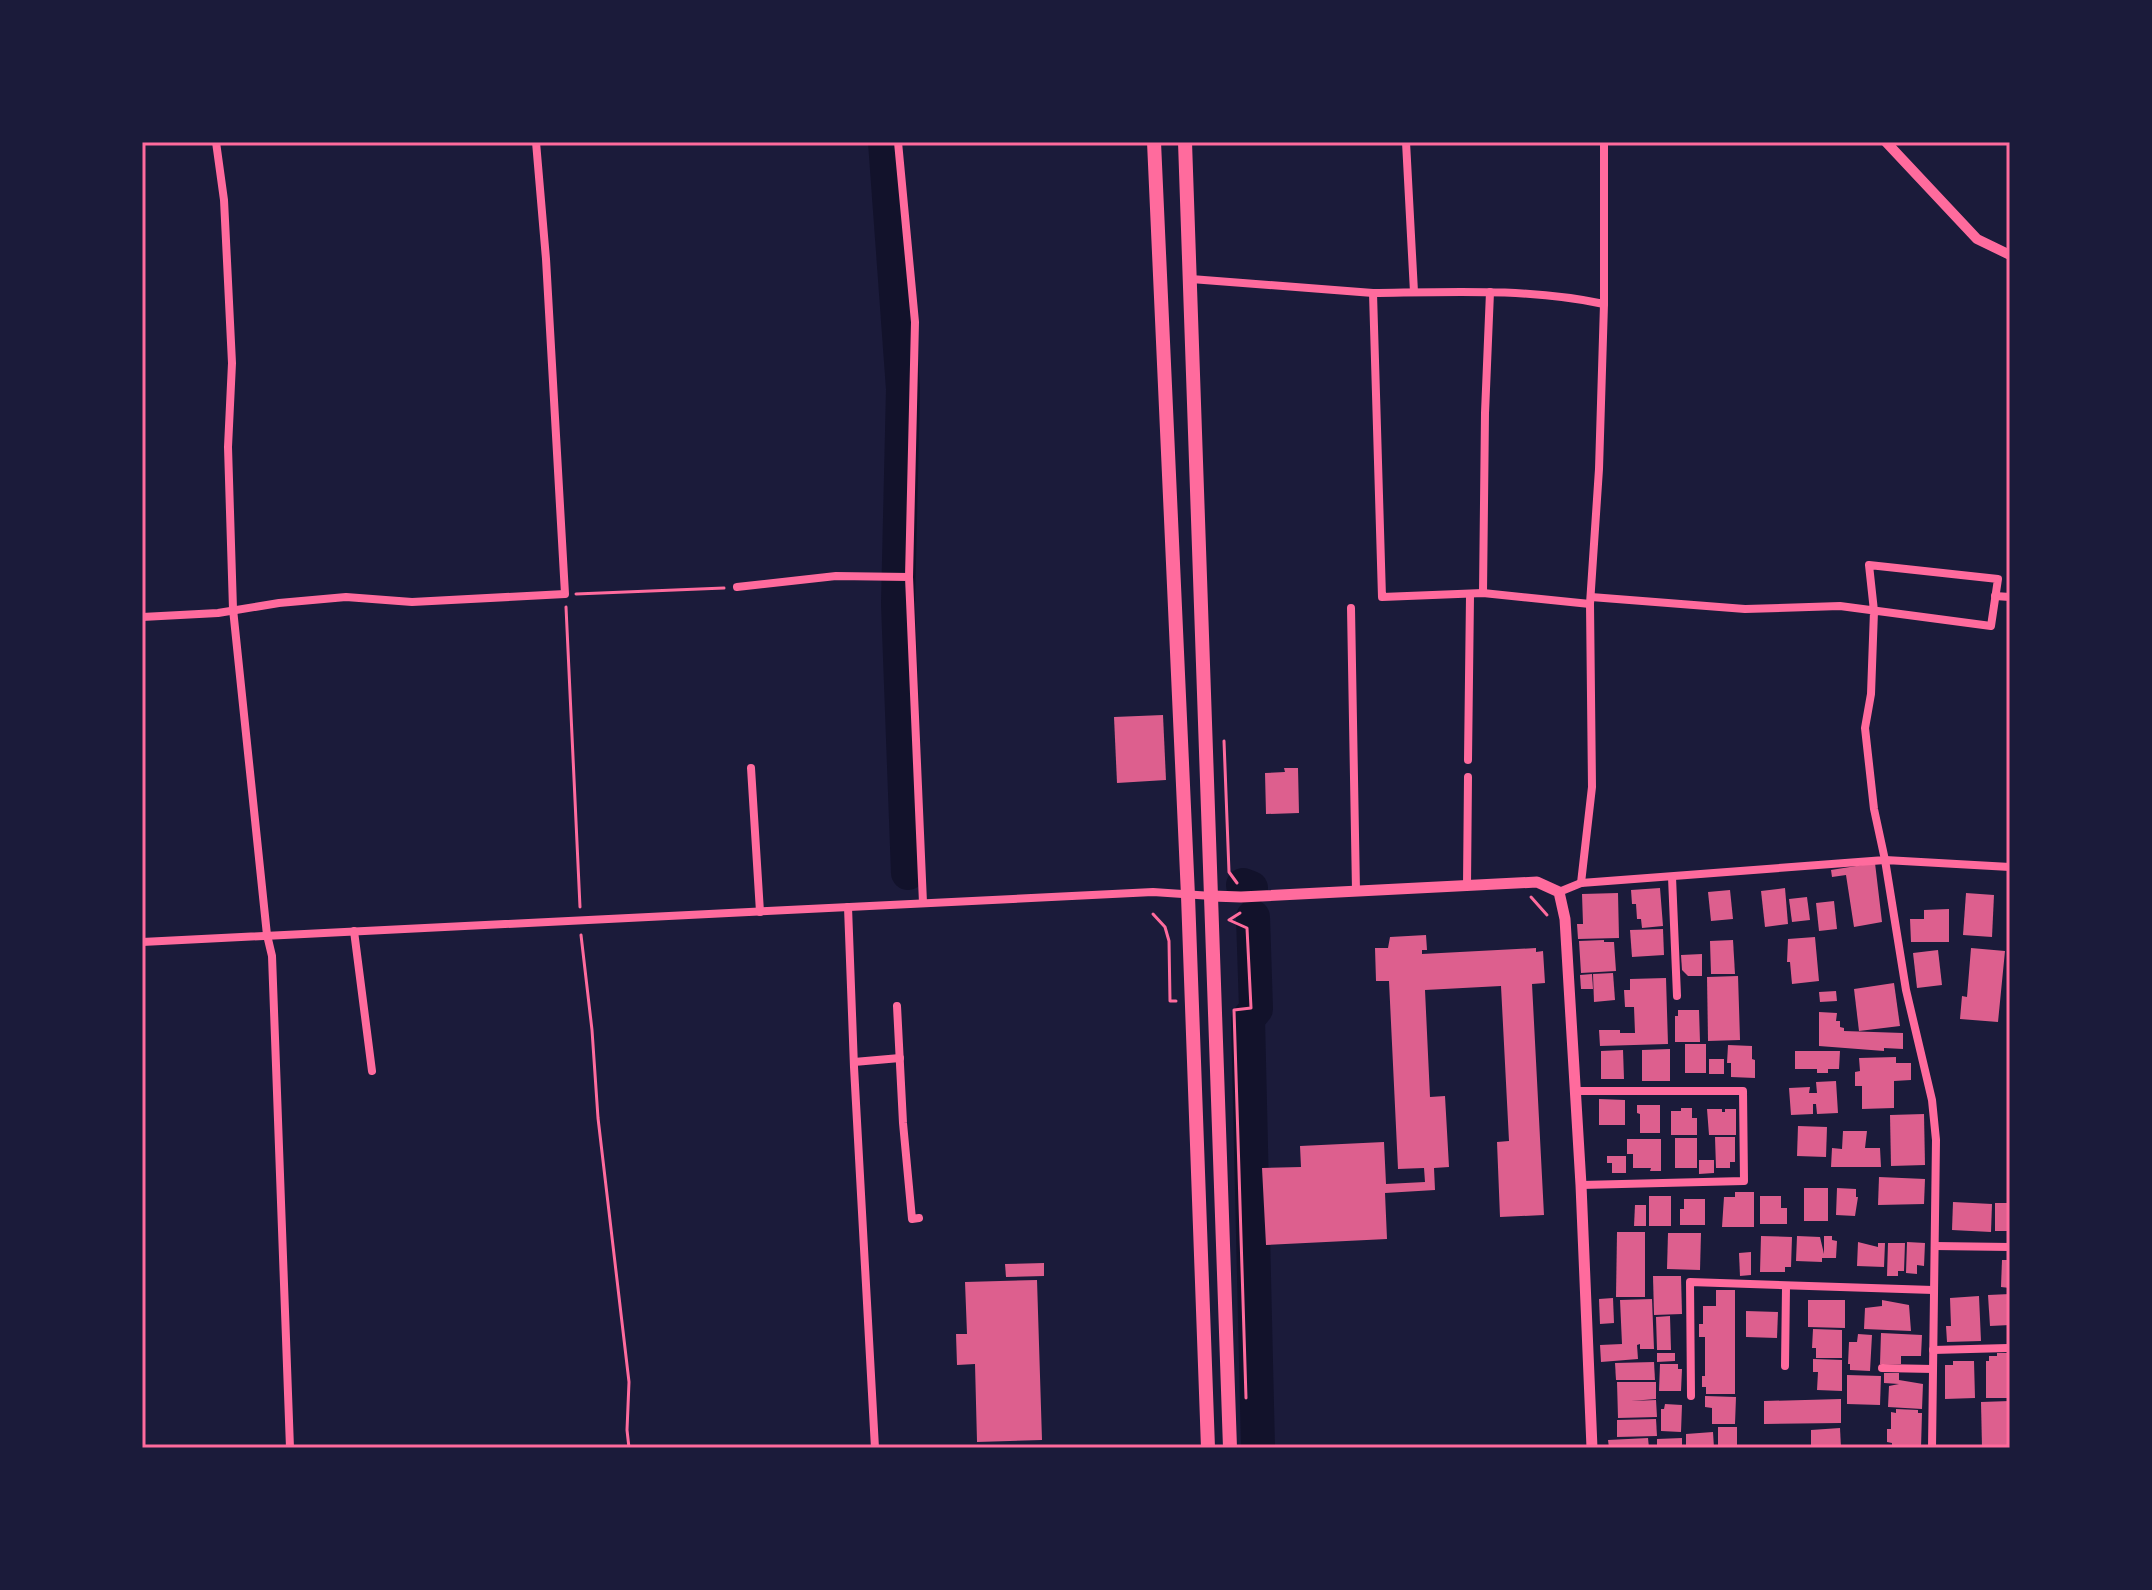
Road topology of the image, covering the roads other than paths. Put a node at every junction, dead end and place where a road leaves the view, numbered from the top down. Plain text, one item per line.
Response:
1 (216, 142) edge
2 (536, 142) edge
3 (898, 142) edge
4 (1154, 142) edge
5 (1185, 142) edge
6 (1406, 142) edge
7 (1604, 142) edge
8 (1886, 142) edge
9 (2010, 255) edge
10 (1191, 279) junction
11 (1414, 292) junction
12 (1490, 292) junction
13 (1373, 293) junction
14 (1604, 304) junction
15 (909, 577) junction
16 (737, 587) road end
17 (1483, 593) junction
18 (1470, 596) junction
19 (1995, 596) junction
20 (2010, 597) edge
21 (1591, 600) junction
22 (1351, 608) dead end
23 (233, 609) junction
24 (1874, 611) junction
25 (142, 617) edge
26 (1468, 760) dead end
27 (751, 768) dead end
28 (1468, 777) dead end
29 (1885, 860) junction
30 (2010, 867) edge
31 (1672, 877) junction
32 (1581, 883) junction
33 (1467, 885) junction
34 (1356, 891) junction
35 (1559, 892) junction
36 (1188, 896) junction
37 (1212, 896) junction
38 (923, 903) junction
39 (848, 907) junction
40 (760, 912) junction
41 (354, 931) junction
42 (267, 935) junction
43 (142, 942) edge
44 (1677, 996) dead end
45 (897, 1006) dead end
46 (900, 1058) junction
47 (854, 1062) junction
48 (372, 1071) dead end
49 (1576, 1091) junction
50 (1581, 1185) junction
51 (919, 1218) dead end
52 (1935, 1246) junction
53 (2010, 1247) edge
54 (1786, 1287) junction
55 (1933, 1290) junction
56 (2008, 1348) dead end
57 (1933, 1350) junction
58 (1785, 1366) dead end
59 (1882, 1368) dead end
60 (1933, 1369) junction
61 (1691, 1396) dead end
62 (290, 1448) edge
63 (875, 1448) edge
64 (1208, 1448) edge
65 (1230, 1448) edge
66 (1592, 1448) edge
67 (1932, 1448) edge

1 - 23 street
2 - 23 street
3 - 15 street
4 - 36 highway
5 - 10 highway
6 - 11 street
7 - 14 street
8 - 9 street
10 - 13 street
10 - 37 highway
11 - 12 street
11 - 13 street
12 - 14 street
12 - 17 street
13 - 18 street
14 - 21 street
15 - 16 street
15 - 38 street
17 - 18 street
17 - 21 street
18 - 26 street
19 - 20 street
19 - 24 street
19 - 24 street
21 - 24 street
21 - 32 street
22 - 34 street
23 - 25 street
23 - 42 street
24 - 29 street
27 - 40 street
28 - 33 street
29 - 30 street
29 - 31 street
29 - 52 street
31 - 32 street
31 - 44 street
32 - 35 street
33 - 34 main road
33 - 35 main road
34 - 37 main road
35 - 49 main road
36 - 37 street
36 - 38 street
36 - 64 highway
37 - 65 highway
38 - 39 street
39 - 40 street
39 - 47 street
40 - 41 street
41 - 42 street
41 - 48 street
42 - 43 street
42 - 62 street
45 - 46 street
46 - 47 street
46 - 51 street
47 - 63 street
49 - 50 main road
49 - 50 street
50 - 66 main road
52 - 53 street
52 - 55 street
54 - 55 street
54 - 58 street
54 - 61 street
55 - 57 street
56 - 57 street
57 - 60 street
59 - 60 street
60 - 67 street

